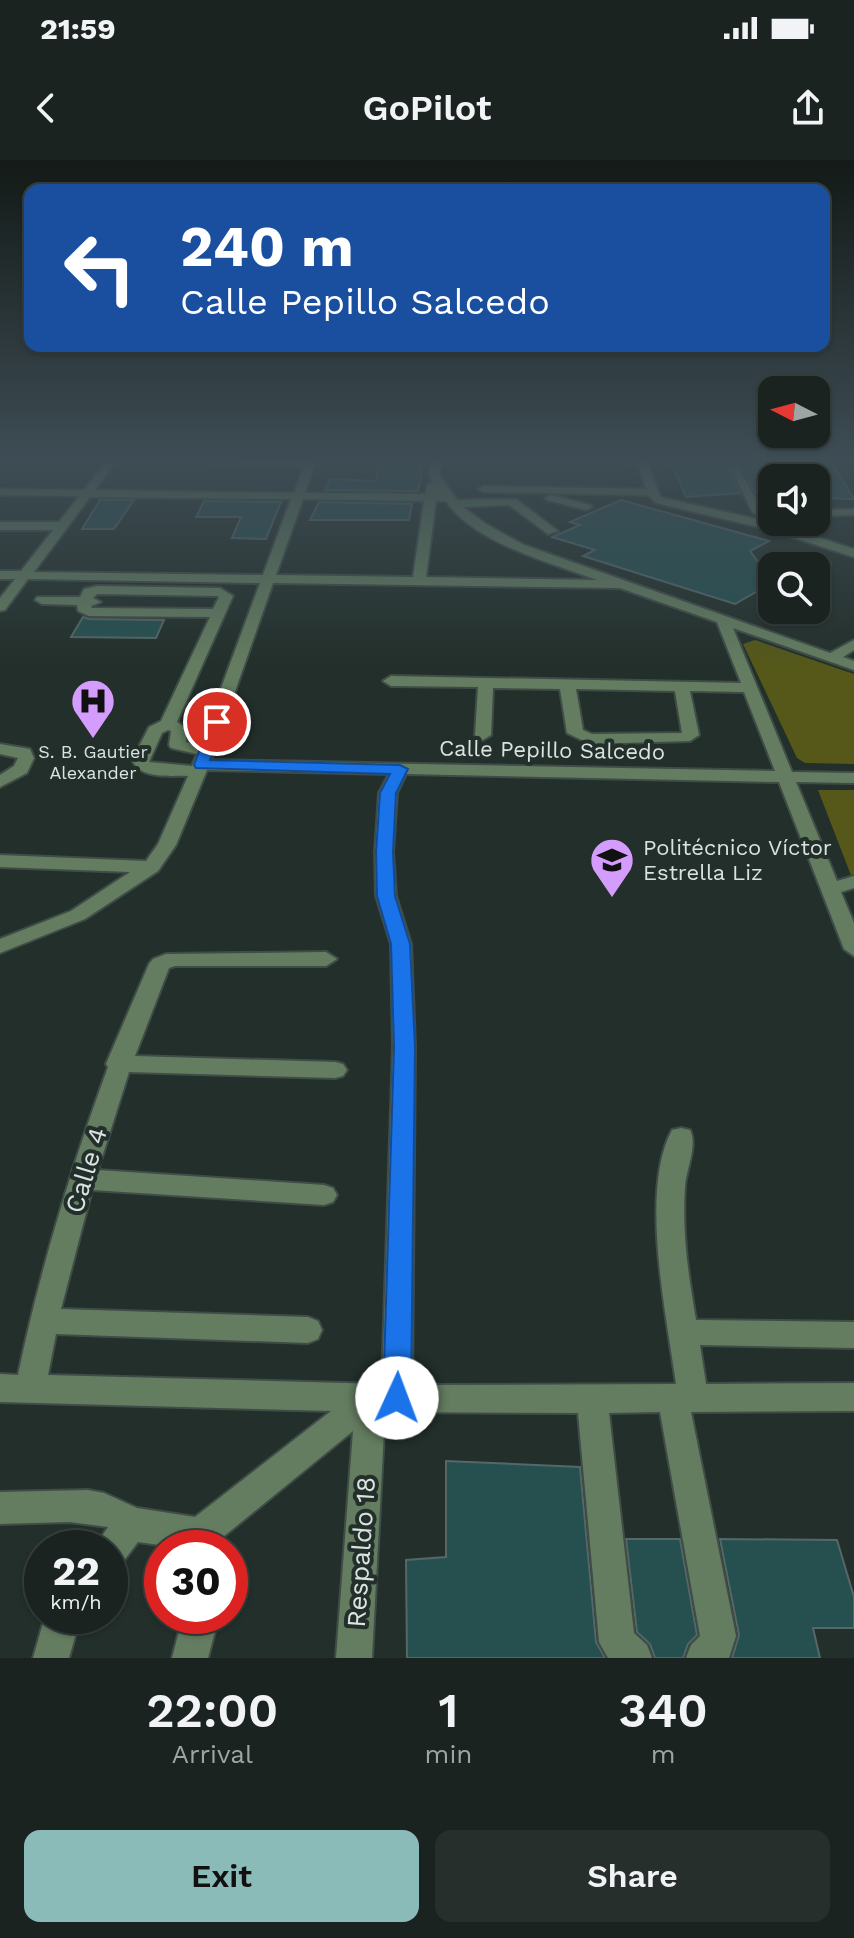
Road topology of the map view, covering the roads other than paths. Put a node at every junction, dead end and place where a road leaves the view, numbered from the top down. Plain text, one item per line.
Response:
1 (60, 528) edge
2 (287, 528) edge
3 (425, 528) edge
4 (485, 528) edge
5 (548, 528) edge
6 (776, 528) edge
7 (552, 531) dead end
8 (826, 545) junction
9 (819, 552) edge
10 (854, 553) edge
11 (0, 575) edge
12 (24, 576) junction
13 (269, 578) junction
14 (419, 581) junction
15 (622, 584) junction
16 (42, 600) dead end
17 (83, 601) junction
18 (0, 607) edge
19 (219, 609) junction
20 (723, 620) junction
21 (854, 644) edge
22 (831, 658) junction
23 (854, 666) edge
24 (391, 681) dead end
25 (486, 683) junction
26 (567, 683) junction
27 (681, 685) junction
28 (750, 688) junction
29 (168, 724) junction
30 (483, 735) dead end
31 (0, 749) edge
32 (202, 762) junction
33 (400, 769) junction
34 (785, 777) junction
35 (854, 778) edge
36 (0, 782) edge
37 (0, 861) edge
38 (151, 867) junction
39 (854, 882) edge
40 (830, 889) junction
41 (1, 948) edge
42 (854, 949) edge
43 (326, 959) dead end
44 (118, 1064) junction
45 (335, 1070) dead end
46 (681, 1137) dead end
47 (82, 1179) junction
48 (324, 1195) dead end
49 (43, 1321) junction
50 (308, 1330) dead end
51 (684, 1332) junction
52 (854, 1335) edge
53 (0, 1388) edge
54 (30, 1389) junction
55 (854, 1397) edge
56 (384, 1398) junction
57 (683, 1398) junction
58 (592, 1399) junction
59 (0, 1508) edge
60 (131, 1524) junction
61 (126, 1530) edge
62 (156, 1530) edge
63 (216, 1530) edge
64 (58, 1634) edge
65 (196, 1634) edge
66 (51, 1658) edge
67 (190, 1658) edge
68 (354, 1658) edge
69 (634, 1658) edge
70 (704, 1658) edge

1 - 12 street
2 - 13 street
3 - 14 street
4 - 15 street
5 - 7 street
6 - 8 street
8 - 9 street
8 - 10 street
11 - 12 street
12 - 13 street
12 - 18 street
13 - 14 street
13 - 32 street
14 - 15 street
15 - 20 street
16 - 17 street
17 - 19 street
17 - 19 street
19 - 29 street
20 - 22 street
20 - 28 street
21 - 22 street
22 - 23 street
24 - 25 street
25 - 26 street
25 - 30 street
26 - 27 street
26 - 27 street
27 - 28 street
28 - 34 street
29 - 32 street
29 - 32 street, Calle Pepillo Salcedo
31 - 36 street
32 - 33 street, Calle Pepillo Salcedo
32 - 38 street
33 - 34 street, Calle Pepillo Salcedo
33 - 56 street, Respaldo 18
34 - 35 street, Calle Pepillo Salcedo
34 - 40 street
37 - 38 street
38 - 41 street
39 - 40 street
40 - 42 street
43 - 44 street, Calle 4
44 - 45 street
44 - 47 street, Calle 4
46 - 51 street
47 - 48 street
47 - 49 street, Calle 4
49 - 50 street
49 - 54 street, Calle 4
51 - 52 street
51 - 57 street
53 - 54 street
54 - 56 street
55 - 57 street
56 - 58 street
56 - 63 street
56 - 68 street, Respaldo 18
57 - 58 street
57 - 70 street
58 - 69 street
59 - 60 street
60 - 61 street
60 - 62 street
64 - 66 street
65 - 67 street

